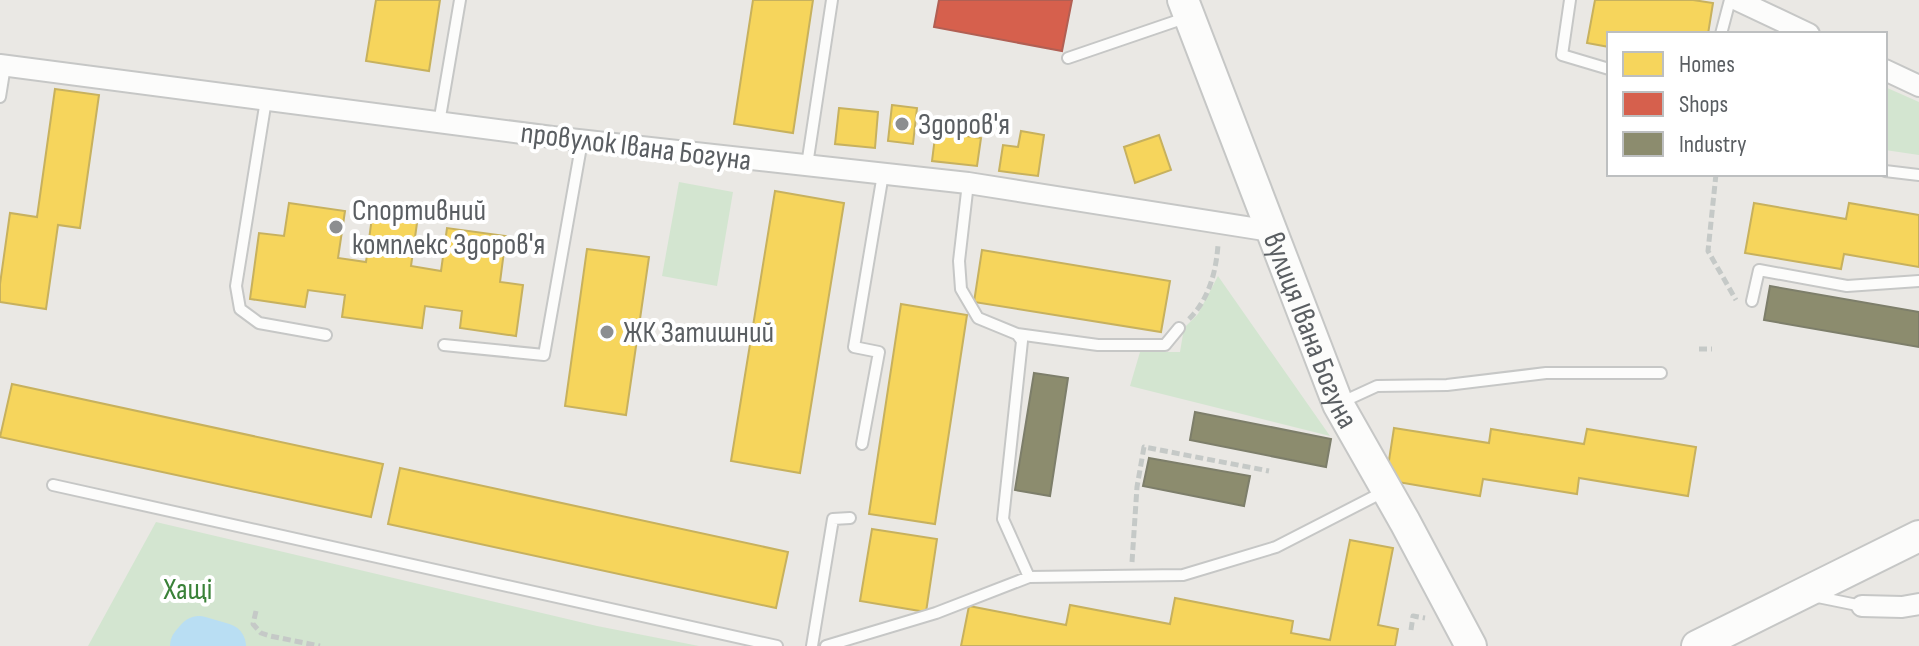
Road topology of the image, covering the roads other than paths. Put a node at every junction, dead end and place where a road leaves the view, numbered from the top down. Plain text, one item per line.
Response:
1 (460, 0) edge
2 (832, 0) edge
3 (1570, 0) edge
4 (1730, 0) edge
5 (1737, 0) edge
6 (1186, 8) edge
7 (1722, 32) edge
8 (1805, 32) edge
9 (1068, 58) dead end
10 (3, 66) edge
11 (1607, 68) edge
12 (1887, 71) edge
13 (1887, 83) edge
14 (1913, 83) edge
15 (0, 97) edge
16 (266, 100) junction
17 (439, 123) junction
18 (582, 141) junction
19 (807, 165) junction
20 (1887, 171) edge
21 (883, 174) junction
22 (1919, 175) edge
23 (968, 183) junction
24 (1261, 230) junction
25 (1919, 281) edge
26 (1752, 301) dead end
27 (1179, 328) road end
28 (1017, 334) junction
29 (326, 335) dead end
30 (444, 345) dead end
31 (1661, 373) dead end
32 (1338, 404) junction
33 (862, 444) dead end
34 (53, 485) dead end
35 (1387, 490) junction
36 (850, 518) dead end
37 (1919, 536) edge
38 (1029, 577) junction
39 (1803, 594) junction
40 (1919, 604) edge
41 (1862, 606) joint
42 (777, 646) edge
43 (812, 646) edge
44 (826, 646) edge
45 (1471, 646) edge
46 (1697, 646) edge

1 - 17 lane
2 - 19 lane
3 - 11 lane
4 - 7 lane
5 - 8 street
6 - 9 lane
6 - 24 main road, вулиця Івана Богуна
10 - 15 lane
10 - 16 street, провулок Івана Богуна
12 - 14 street
13 - 14 lane
16 - 17 street, провулок Івана Богуна
16 - 29 lane
17 - 18 street, провулок Івана Богуна
18 - 19 street, провулок Івана Богуна
18 - 30 lane
19 - 21 street, провулок Івана Богуна
20 - 22 lane
21 - 23 street, провулок Івана Богуна
21 - 33 lane
23 - 24 street, провулок Івана Богуна
23 - 28 lane
24 - 32 main road, вулиця Івана Богуна
25 - 26 lane
27 - 28 lane
28 - 38 lane
31 - 32 lane
32 - 35 main road, вулиця Івана Богуна
34 - 42 lane
35 - 38 lane
35 - 45 main road, вулиця Івана Богуна
36 - 43 lane
37 - 39 main road
38 - 44 lane
39 - 41 lane
39 - 46 main road
40 - 41 street

